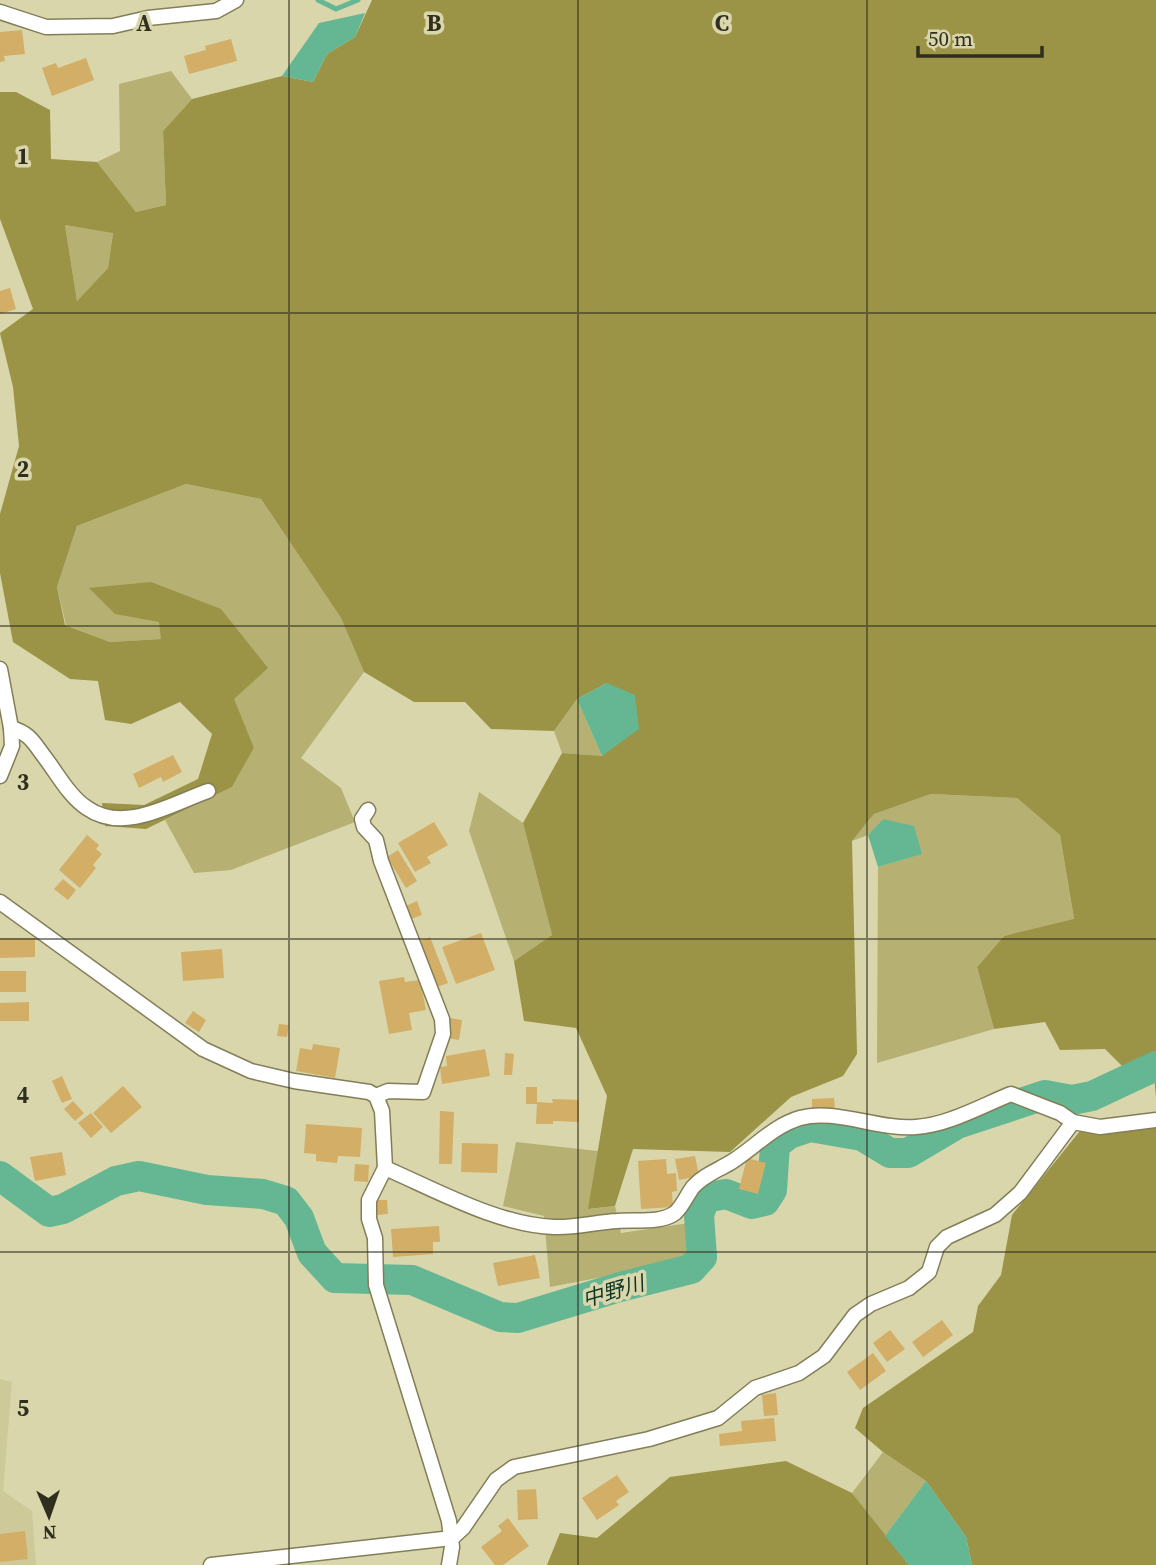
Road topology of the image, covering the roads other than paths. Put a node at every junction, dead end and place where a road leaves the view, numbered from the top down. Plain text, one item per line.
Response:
1 (236, 0) edge
2 (0, 12) edge
3 (0, 668) edge
4 (11, 728) junction
5 (0, 776) edge
6 (208, 790) dead end
7 (368, 810) dead end
8 (0, 902) edge
9 (376, 1096) junction
10 (1156, 1120) edge
11 (1073, 1122) junction
12 (384, 1168) junction
13 (452, 1538) junction
14 (211, 1565) edge
15 (449, 1565) edge

1 - 2 street
3 - 4 street
4 - 5 street
4 - 6 street
7 - 9 street
8 - 9 street
9 - 12 street
10 - 11 street
11 - 12 street
11 - 13 street
12 - 13 street
13 - 14 street
13 - 15 street

